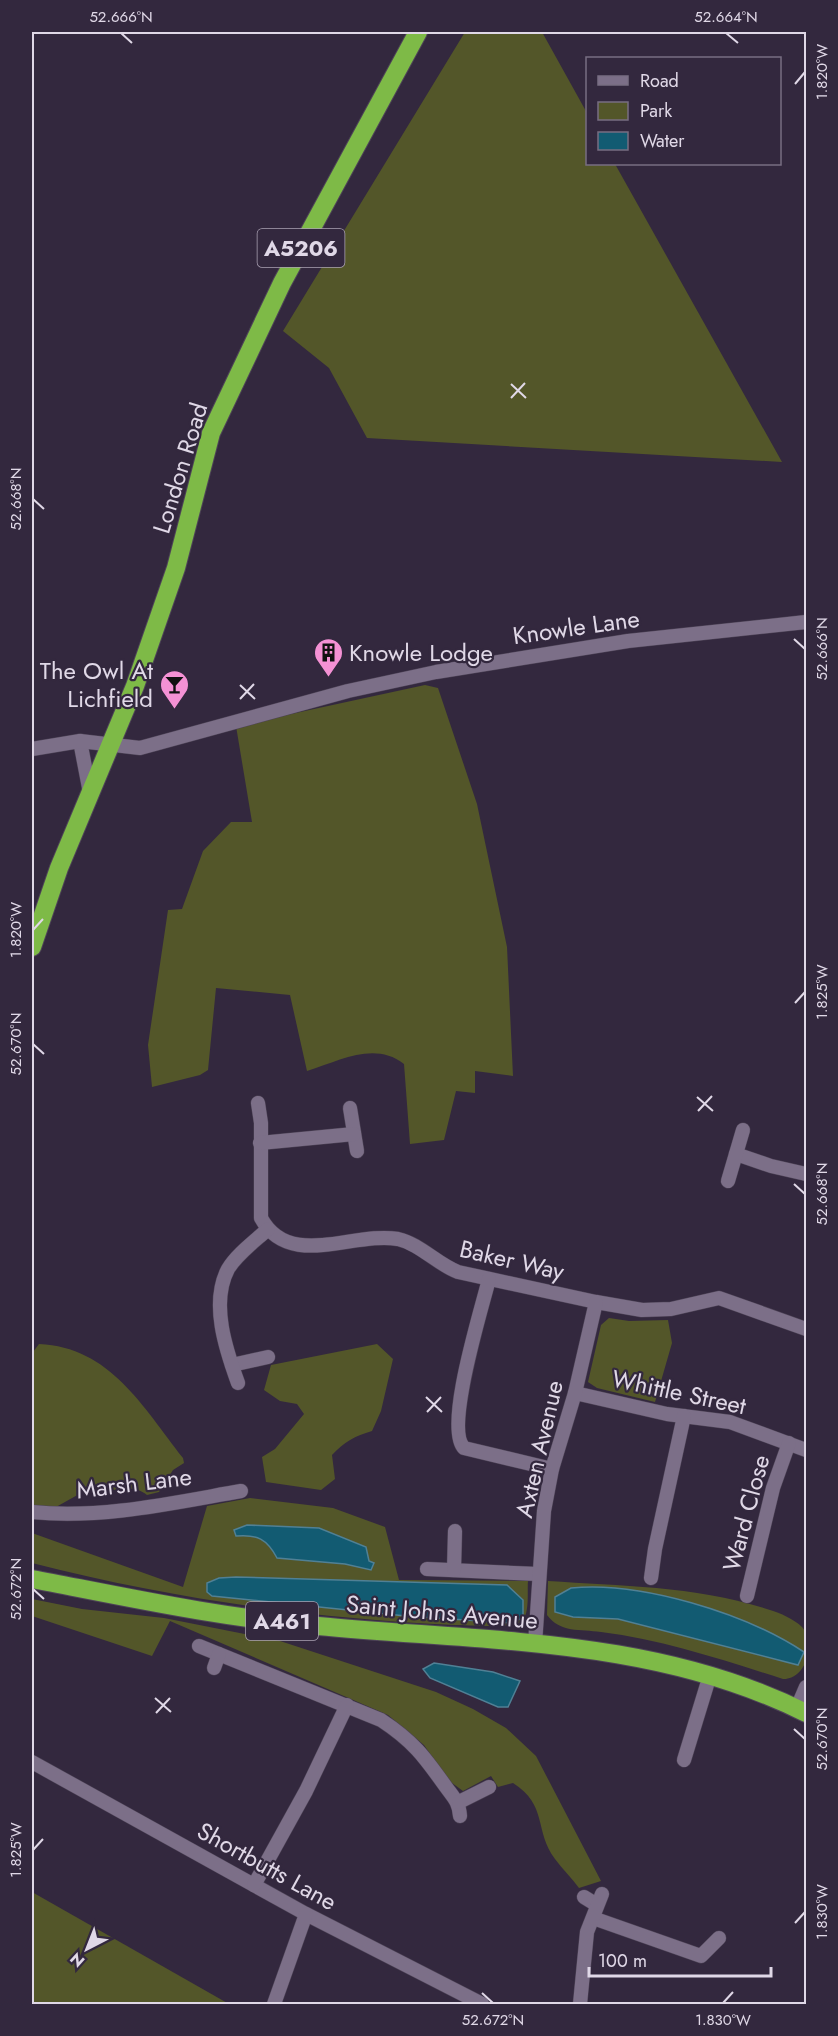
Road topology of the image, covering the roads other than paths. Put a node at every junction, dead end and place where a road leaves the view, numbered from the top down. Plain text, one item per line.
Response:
1 (418, 32) edge
2 (807, 622) edge
3 (80, 741) junction
4 (110, 746) junction
5 (32, 749) edge
6 (90, 793) junction
7 (38, 908) edge
8 (32, 946) edge
9 (258, 1103) dead end
10 (350, 1108) dead end
11 (743, 1130) dead end
12 (354, 1134) junction
13 (260, 1143) junction
14 (357, 1151) dead end
15 (736, 1154) junction
16 (807, 1174) edge
17 (728, 1180) dead end
18 (268, 1229) junction
19 (489, 1279) junction
20 (596, 1302) junction
21 (807, 1329) edge
22 (268, 1357) dead end
23 (232, 1365) junction
24 (238, 1383) dead end
25 (575, 1393) junction
26 (684, 1416) junction
27 (789, 1443) junction
28 (807, 1450) edge
29 (552, 1469) junction
30 (241, 1491) dead end
31 (32, 1512) edge
32 (455, 1530) dead end
33 (427, 1569) dead end
34 (454, 1570) junction
35 (538, 1574) junction
36 (651, 1578) dead end
37 (32, 1579) edge
38 (747, 1596) dead end
39 (535, 1644) junction
40 (199, 1646) dead end
41 (219, 1654) junction
42 (214, 1668) dead end
43 (710, 1676) junction
44 (807, 1687) edge
45 (347, 1705) junction
46 (802, 1711) edge
47 (684, 1760) dead end
48 (32, 1762) edge
49 (489, 1788) dead end
50 (254, 1885) junction
51 (584, 1897) dead end
52 (597, 1906) junction
53 (306, 1914) junction
54 (719, 1938) dead end
55 (274, 2004) edge
56 (482, 2004) edge
57 (580, 2004) edge

1 - 4 highway, London Road / A5206
2 - 4 street, Knowle Lane
3 - 4 street, Knowle Lane
3 - 5 street, Knowle Lane
3 - 6 street
4 - 6 highway, London Road / A5206
6 - 7 highway, London Road / A5206
7 - 8 highway, London Road / A5206
9 - 13 street
10 - 12 street
11 - 15 street
12 - 13 street
12 - 14 street
13 - 18 street
15 - 16 street
15 - 17 street
18 - 19 street, Baker Way
18 - 23 street
19 - 20 street, Baker Way
19 - 29 street
20 - 21 street, Baker Way
20 - 25 street, Axten Avenue
22 - 23 street
23 - 24 street
25 - 26 street, Whittle Street
25 - 29 street, Axten Avenue
26 - 27 street, Whittle Street
26 - 36 street
27 - 28 street, Whittle Street
27 - 38 street, Ward Close
29 - 35 street, Axten Avenue
30 - 31 street, Marsh Lane
32 - 34 street
33 - 34 street
34 - 35 street
35 - 39 street, Axten Avenue
37 - 39 highway, Saint Johns Avenue / A461
39 - 43 highway, Saint Johns Avenue / A461
40 - 41 street
41 - 42 street
41 - 45 street
43 - 46 highway, Saint Johns Avenue / A461
43 - 47 street
44 - 46 street
45 - 49 street
45 - 50 street
48 - 50 street, Shortbutts Lane
50 - 53 street, Shortbutts Lane
51 - 52 street
52 - 54 street
52 - 57 street
53 - 55 street
53 - 56 street, Shortbutts Lane

